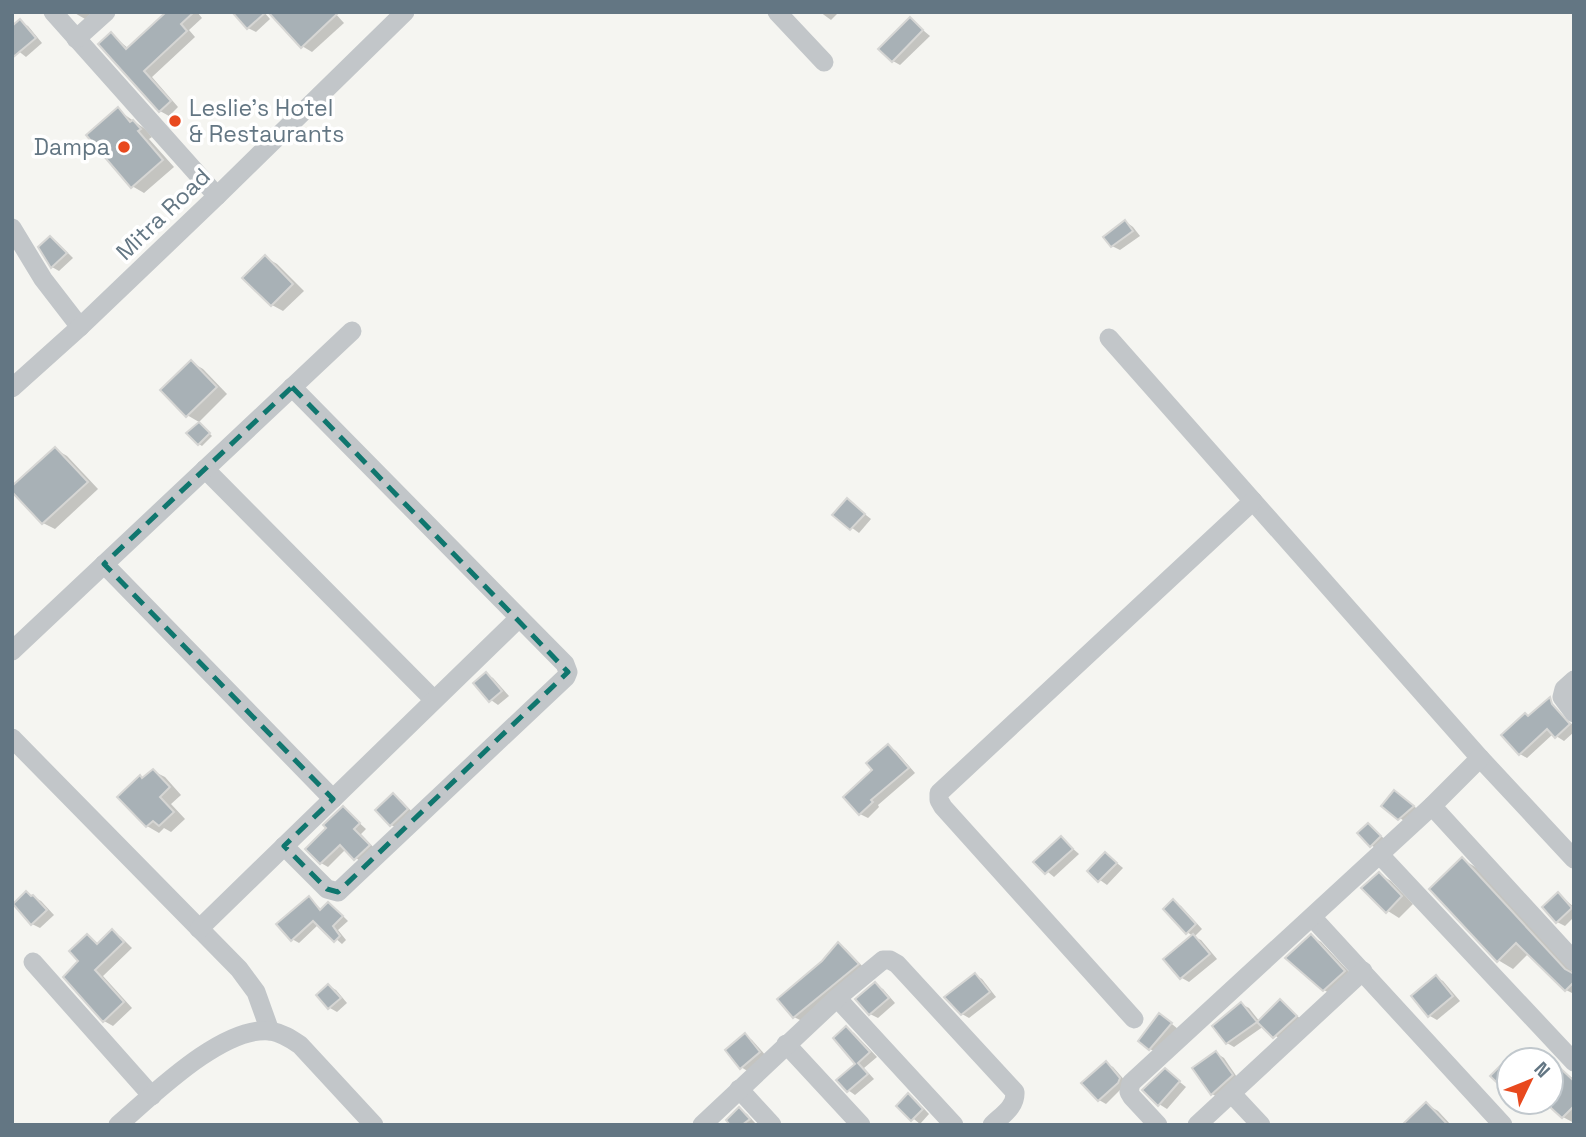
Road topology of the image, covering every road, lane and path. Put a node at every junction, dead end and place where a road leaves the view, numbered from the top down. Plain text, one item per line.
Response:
1 (53, 12) edge
2 (106, 12) edge
3 (405, 12) edge
4 (777, 12) edge
5 (76, 39) junction
6 (824, 62) dead end
7 (217, 196) junction
8 (12, 228) edge
9 (80, 327) junction
10 (352, 331) dead end
11 (1110, 338) dead end
12 (292, 387) junction
13 (12, 388) edge
14 (205, 469) junction
15 (1253, 501) junction
16 (104, 564) junction
17 (519, 618) junction
18 (12, 650) edge
19 (1574, 680) edge
20 (434, 700) junction
21 (1574, 713) edge
22 (12, 738) edge
23 (1480, 758) junction
24 (333, 799) junction
25 (1432, 806) junction
26 (285, 846) junction
27 (1380, 855) junction
28 (1574, 859) edge
29 (1312, 917) junction
30 (199, 929) junction
31 (1574, 961) edge
32 (33, 962) dead end
33 (1363, 971) junction
34 (837, 998) junction
35 (1134, 1019) dead end
36 (270, 1031) junction
37 (786, 1044) junction
38 (1574, 1062) edge
39 (739, 1089) junction
40 (1232, 1094) junction
41 (152, 1096) junction
42 (118, 1125) edge
43 (374, 1125) edge
44 (702, 1125) edge
45 (772, 1125) edge
46 (861, 1125) edge
47 (954, 1125) edge
48 (992, 1125) edge
49 (1158, 1125) edge
50 (1198, 1125) edge
51 (1261, 1125) edge
52 (1503, 1125) edge

1 - 5 street
2 - 5 street
3 - 7 street, Mitra Road
4 - 6 street
5 - 7 street
7 - 9 street, Mitra Road
8 - 9 street
9 - 13 street, Mitra Road
10 - 12 street
11 - 15 street
12 - 14 street
12 - 17 street
14 - 16 street
14 - 20 street
15 - 23 street
15 - 35 street
16 - 18 street
16 - 24 street
17 - 20 street
17 - 26 street
19 - 21 street
20 - 24 street
22 - 30 street
23 - 25 street
23 - 28 street
24 - 26 street
25 - 27 street
25 - 31 street
26 - 30 street
27 - 29 street
27 - 38 street
29 - 33 street
29 - 49 street
30 - 36 street
32 - 41 street
33 - 40 street
33 - 52 street
34 - 37 street
34 - 47 street
34 - 48 street
36 - 41 street
36 - 43 street
37 - 39 street
37 - 46 street
39 - 44 street
39 - 45 street
40 - 50 street
40 - 51 street
41 - 42 street

